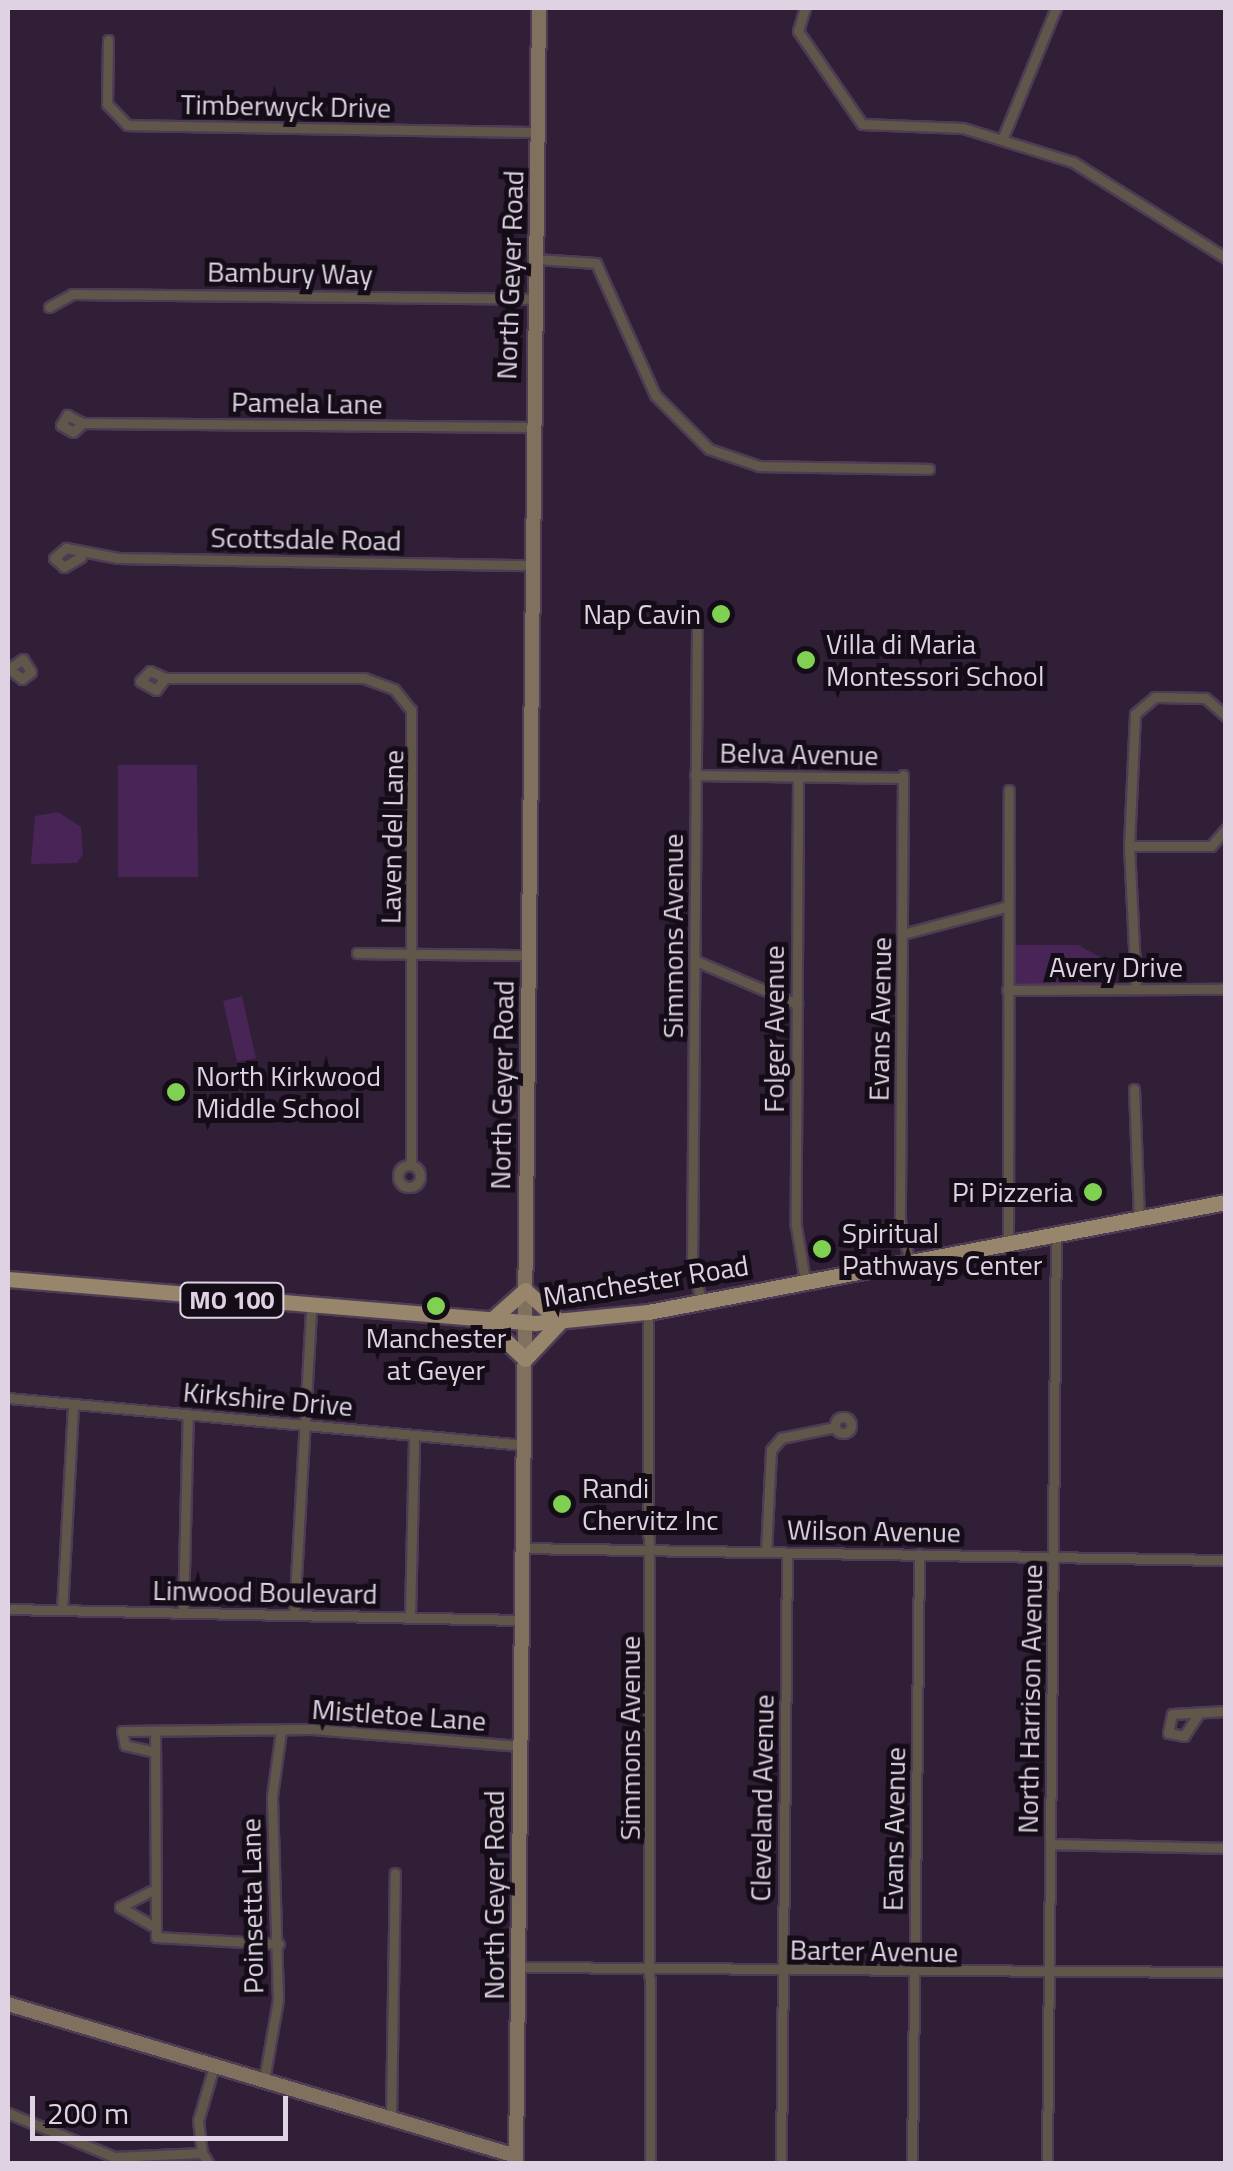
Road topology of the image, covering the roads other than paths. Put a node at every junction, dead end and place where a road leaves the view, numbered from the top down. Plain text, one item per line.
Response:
1 (539, 8) edge
2 (804, 8) edge
3 (1056, 8) edge
4 (108, 40) dead end
5 (539, 132) junction
6 (1002, 140) junction
7 (1224, 254) edge
8 (536, 258) junction
9 (534, 300) junction
10 (49, 307) dead end
11 (82, 423) dead end
12 (530, 427) junction
13 (929, 469) dead end
14 (81, 557) dead end
15 (530, 564) junction
16 (697, 631) dead end
17 (165, 678) dead end
18 (1226, 716) edge
19 (696, 775) junction
20 (903, 776) joint
21 (798, 777) junction
22 (1009, 790) dead end
23 (1226, 829) edge
24 (1130, 846) junction
25 (1008, 906) junction
26 (903, 934) junction
27 (356, 952) dead end
28 (414, 953) junction
29 (529, 955) junction
30 (696, 961) junction
31 (1136, 988) junction
32 (1006, 990) junction
33 (1226, 990) edge
34 (796, 1004) junction
35 (1134, 1089) dead end
36 (411, 1163) dead end
37 (1226, 1202) edge
38 (1139, 1219) junction
39 (1056, 1234) junction
40 (1008, 1243) junction
41 (910, 1262) junction
42 (8, 1279) edge
43 (805, 1282) junction
44 (524, 1290) junction
45 (701, 1300) junction
46 (311, 1308) junction
47 (648, 1312) junction
48 (560, 1322) junction
49 (487, 1323) junction
50 (525, 1324) junction
51 (525, 1359) junction
52 (8, 1398) edge
53 (73, 1404) junction
54 (188, 1414) junction
55 (301, 1424) junction
56 (835, 1427) dead end
57 (414, 1436) junction
58 (524, 1445) junction
59 (521, 1548) junction
60 (647, 1549) junction
61 (766, 1552) junction
62 (787, 1553) junction
63 (920, 1554) junction
64 (1055, 1556) junction
65 (1226, 1560) edge
66 (8, 1608) edge
67 (62, 1610) junction
68 (183, 1612) junction
69 (294, 1615) junction
70 (410, 1617) junction
71 (521, 1620) junction
72 (1226, 1711) edge
73 (1199, 1713) dead end
74 (281, 1730) junction
75 (155, 1733) junction
76 (520, 1746) junction
77 (155, 1752) junction
78 (1050, 1844) junction
79 (1226, 1848) edge
80 (395, 1872) dead end
81 (151, 1891) junction
82 (152, 1924) junction
83 (278, 1944) junction
84 (519, 1966) junction
85 (652, 1969) junction
86 (782, 1972) junction
87 (1226, 1972) edge
88 (915, 1974) junction
89 (1049, 1976) junction
90 (8, 2004) edge
91 (214, 2066) junction
92 (264, 2080) junction
93 (8, 2113) edge
94 (391, 2118) junction
95 (91, 2150) junction
96 (202, 2152) junction
97 (516, 2160) edge
98 (86, 2164) edge
99 (209, 2164) edge
100 (650, 2164) edge
101 (780, 2164) edge
102 (912, 2164) edge
103 (1048, 2164) edge

1 - 5 street, North Geyer Road
2 - 6 street
3 - 6 street
4 - 5 street, Timberwyck Drive
5 - 8 street, North Geyer Road
6 - 7 street
8 - 9 street, North Geyer Road
8 - 13 street
9 - 10 street, Bambury Way
9 - 12 street, North Geyer Road
11 - 12 street, Pamela Lane
12 - 15 street, North Geyer Road
14 - 15 street, Scottsdale Road
15 - 29 street, North Geyer Road
16 - 19 street, Simmons Avenue
17 - 28 street, Laven del Lane
18 - 24 street
19 - 21 street, Belva Avenue
19 - 30 street, Simmons Avenue
20 - 21 street, Belva Avenue
20 - 26 street, Evans Avenue
21 - 34 street, Folger Avenue
22 - 25 street
23 - 24 street
24 - 31 street
25 - 26 street
25 - 32 street
26 - 41 street, Evans Avenue
27 - 28 street
28 - 29 street
28 - 36 street, Laven del Lane
29 - 44 street, North Geyer Road
30 - 34 street
30 - 45 street, Simmons Avenue
31 - 32 street, Avery Drive
31 - 33 street, Avery Drive
32 - 40 street
34 - 43 street, Folger Avenue
35 - 38 street
37 - 38 main road, Manchester Road / MO 100
38 - 39 main road, Manchester Road / MO 100
39 - 40 main road, Manchester Road / MO 100
39 - 64 street, North Harrison Avenue
40 - 41 main road, Manchester Road / MO 100
41 - 43 main road, Manchester Road / MO 100
42 - 46 main road, Manchester Road / MO 100
43 - 45 main road, Manchester Road / MO 100
44 - 48 main road
44 - 49 main road
44 - 50 street, North Geyer Road
45 - 47 main road, Manchester Road / MO 100
46 - 49 main road, Manchester Road / MO 100
46 - 55 street
47 - 48 main road, Manchester Road / MO 100
47 - 60 street, Simmons Avenue
48 - 50 main road, Manchester Road / MO 100
48 - 51 main road
49 - 50 main road, Manchester Road / MO 100
49 - 51 main road
50 - 51 street, North Geyer Road
51 - 58 street, North Geyer Road
52 - 53 street, Kirkshire Drive
53 - 54 street, Kirkshire Drive
53 - 67 street
54 - 55 street, Kirkshire Drive
54 - 68 street
55 - 57 street, Kirkshire Drive
55 - 69 street
56 - 61 street
57 - 58 street, Kirkshire Drive
57 - 70 street
58 - 59 street, North Geyer Road
59 - 60 street, Wilson Avenue
59 - 71 street, North Geyer Road
60 - 61 street, Wilson Avenue
60 - 85 street, Simmons Avenue
61 - 62 street, Wilson Avenue
62 - 63 street, Wilson Avenue
62 - 86 street, Cleveland Avenue
63 - 64 street, Wilson Avenue
63 - 88 street, Evans Avenue
64 - 65 street, Wilson Avenue
64 - 78 street, North Harrison Avenue
66 - 67 street, Linwood Boulevard
67 - 68 street, Linwood Boulevard
68 - 69 street, Linwood Boulevard
69 - 70 street, Linwood Boulevard
70 - 71 street, Linwood Boulevard
71 - 76 street, North Geyer Road
72 - 73 street
74 - 75 street, Mistletoe Lane
74 - 76 street, Mistletoe Lane
74 - 83 street, Poinsetta Lane
75 - 77 street
75 - 77 street, Mistletoe Lane
76 - 84 street, North Geyer Road
77 - 81 street
78 - 79 street
78 - 89 street, North Harrison Avenue
80 - 94 street
81 - 82 street
81 - 82 street
82 - 83 street
83 - 92 street, Poinsetta Lane
84 - 85 street, Barter Avenue
84 - 97 street, North Geyer Road
85 - 86 street, Barter Avenue
85 - 100 street, Simmons Avenue
86 - 88 street, Barter Avenue
86 - 101 street, Cleveland Avenue
87 - 89 street, Barter Avenue
88 - 89 street, Barter Avenue
88 - 102 street, Evans Avenue
89 - 103 street, North Harrison Avenue
90 - 91 street
91 - 92 street
91 - 96 street
92 - 94 street
93 - 95 street
94 - 97 street
95 - 96 street
95 - 98 street
96 - 99 street

